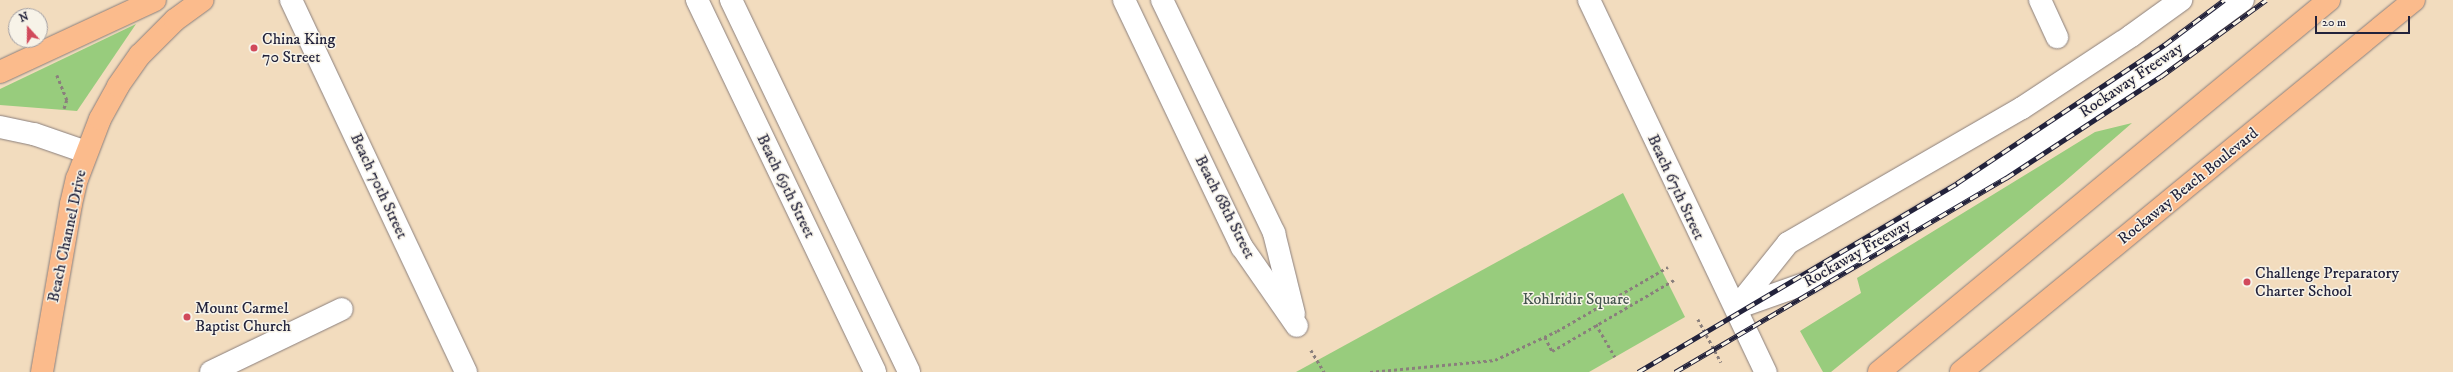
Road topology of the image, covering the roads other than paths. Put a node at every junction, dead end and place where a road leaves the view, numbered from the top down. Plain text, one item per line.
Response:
1 (155, 0) edge
2 (203, 0) edge
3 (291, 0) edge
4 (697, 0) edge
5 (731, 0) edge
6 (1124, 0) edge
7 (1162, 0) edge
8 (1589, 0) edge
9 (2040, 0) edge
10 (2181, 0) edge
11 (2243, 0) edge
12 (2329, 0) edge
13 (2414, 0) edge
14 (2057, 37) dead end
15 (0, 72) edge
16 (0, 127) edge
17 (86, 152) junction
18 (1736, 308) junction
19 (342, 309) dead end
20 (42, 372) edge
21 (211, 372) edge
22 (466, 372) edge
23 (876, 372) edge
24 (909, 372) edge
25 (1766, 372) edge
26 (1878, 372) edge
27 (1961, 372) edge

1 - 15 main road
2 - 17 main road, Beach Channel Drive
3 - 22 street, Beach 70th Street
4 - 23 street, Beach 69th Street
5 - 24 street, Beach 69th Street
6 - 7 street, Beach 68th Street
8 - 18 street, Beach 67th Street
9 - 14 street
10 - 18 street
11 - 18 street, Rockaway Freeway
12 - 26 main road
13 - 27 main road, Rockaway Beach Boulevard
16 - 17 street
17 - 20 main road, Beach Channel Drive
18 - 25 street, Beach 67th Street
19 - 21 street

